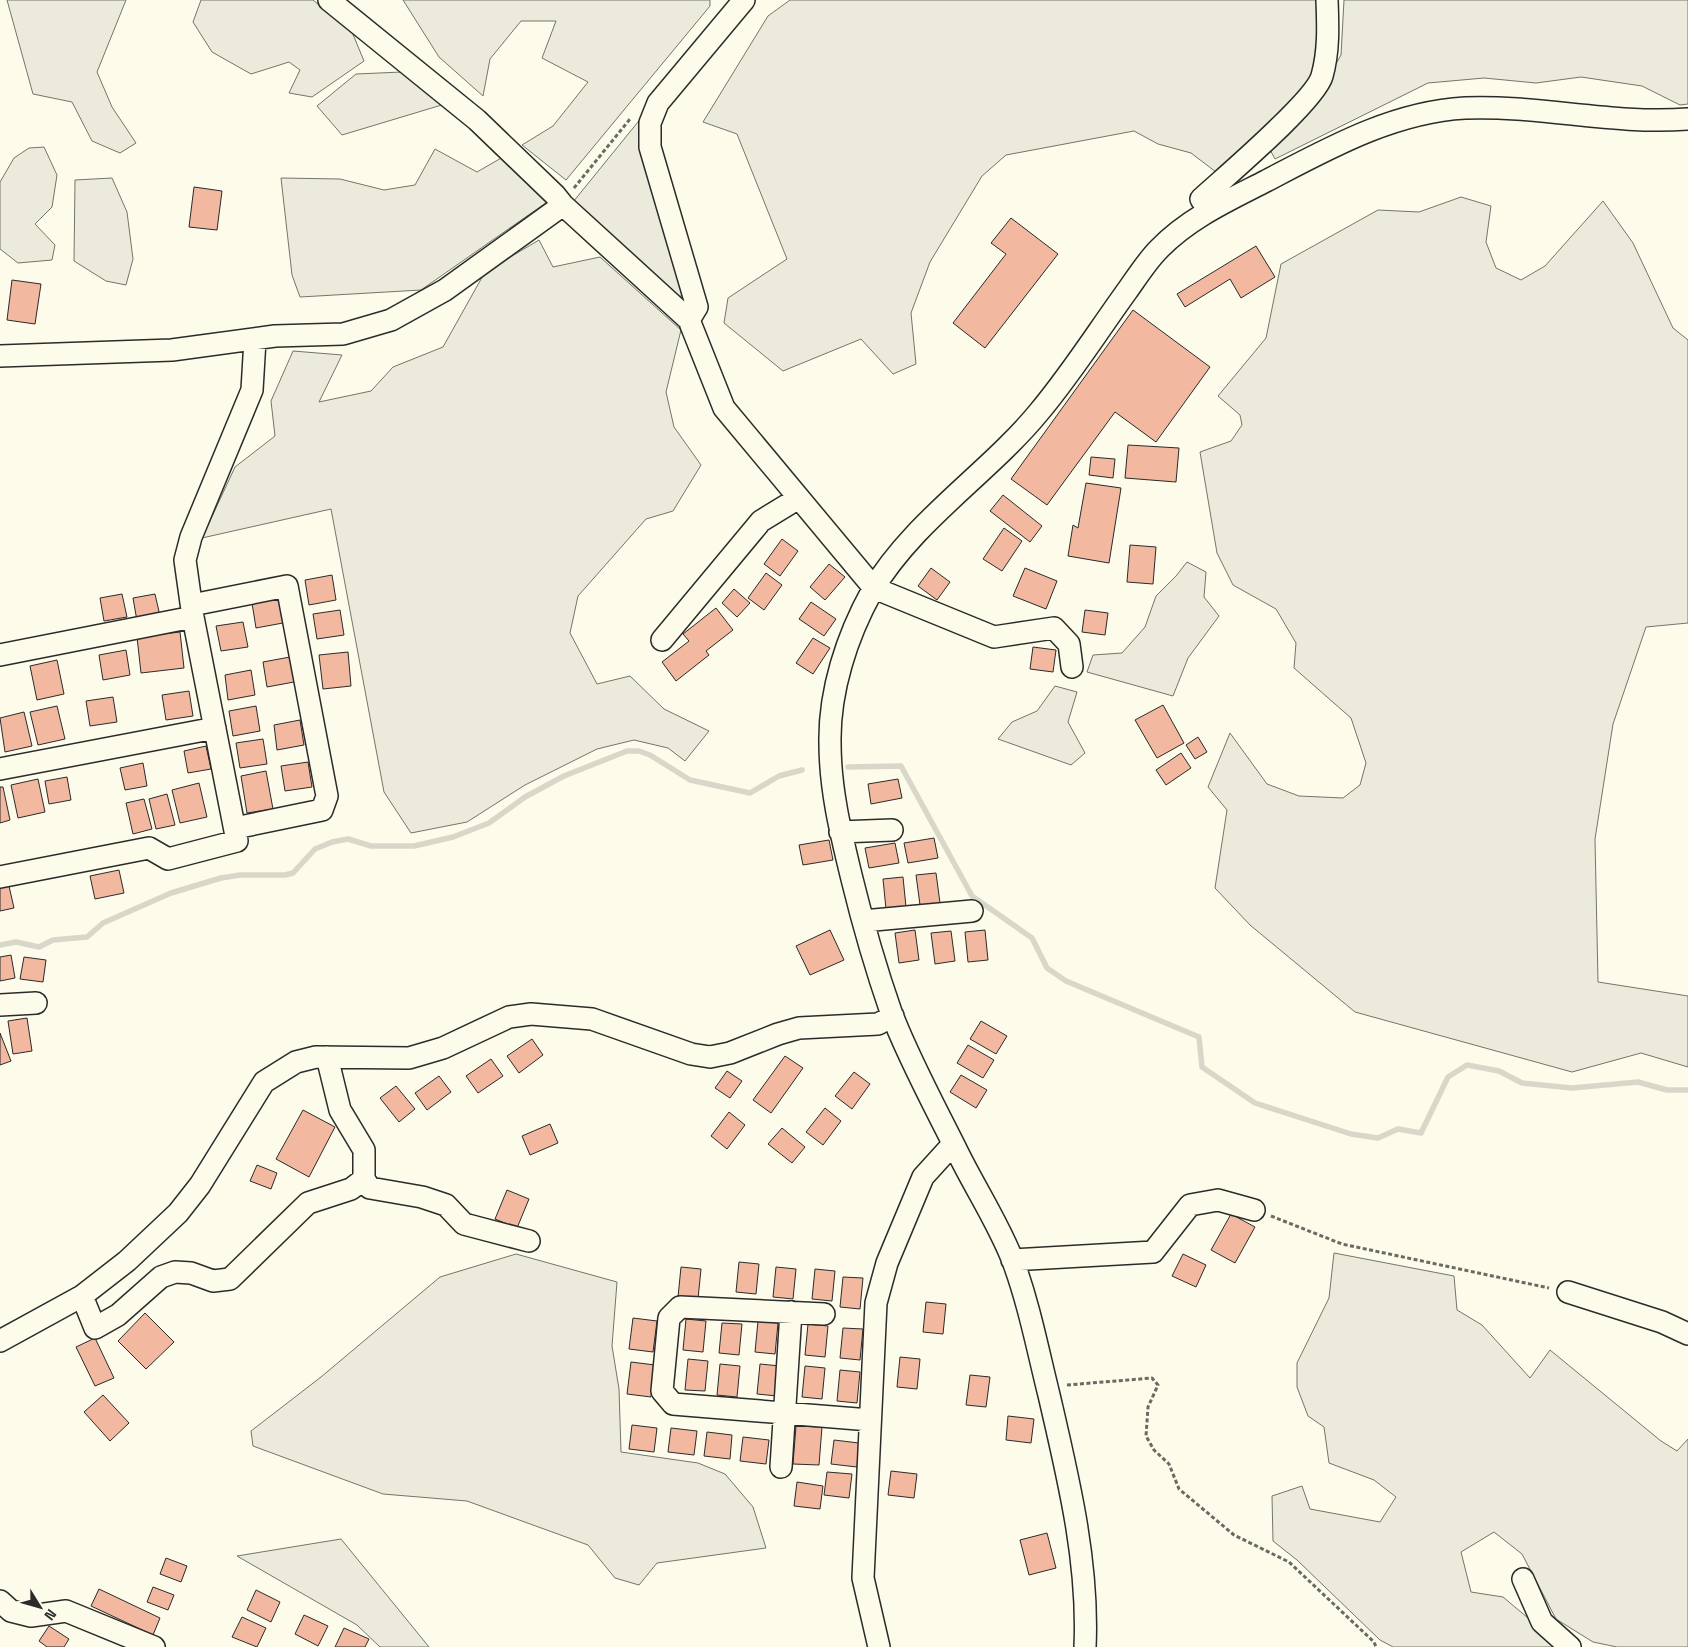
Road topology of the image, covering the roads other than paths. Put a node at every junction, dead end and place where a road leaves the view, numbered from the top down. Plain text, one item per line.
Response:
1 (329, 0) edge
2 (744, 0) edge
3 (1327, 0) edge
4 (1688, 119) edge
5 (563, 205) junction
6 (1209, 211) junction
7 (689, 320) junction
8 (255, 340) junction
9 (0, 356) edge
10 (797, 499) junction
11 (874, 588) junction
12 (193, 612) junction
13 (662, 640) dead end
14 (0, 656) edge
15 (1072, 667) dead end
16 (215, 728) junction
17 (0, 769) edge
18 (235, 828) junction
19 (892, 830) dead end
20 (840, 832) junction
21 (0, 876) edge
22 (972, 911) dead end
23 (863, 921) junction
24 (36, 1003) dead end
25 (0, 1005) edge
26 (893, 1016) junction
27 (327, 1057) junction
28 (953, 1144) junction
29 (364, 1179) junction
30 (1254, 1210) road end
31 (529, 1241) dead end
32 (1012, 1260) junction
33 (1568, 1292) road end
34 (82, 1296) junction
35 (790, 1312) junction
36 (824, 1314) dead end
37 (1688, 1334) edge
38 (0, 1341) edge
39 (786, 1413) junction
40 (870, 1420) junction
41 (781, 1467) dead end
42 (1523, 1579) dead end
43 (0, 1601) edge
44 (154, 1647) edge
45 (879, 1647) edge
46 (1085, 1647) edge
47 (1570, 1647) edge

1 - 5 street
2 - 7 street
3 - 6 street
4 - 6 street
5 - 7 street
5 - 8 street
6 - 11 street
7 - 10 street
8 - 9 street
8 - 12 street
10 - 11 street
10 - 13 street
11 - 15 street
11 - 20 street
12 - 14 street
12 - 16 street
12 - 18 street
16 - 17 street
16 - 18 street
18 - 21 street
19 - 20 street
20 - 23 street
22 - 23 street
23 - 26 street
24 - 25 street
26 - 27 street
26 - 28 street
27 - 29 street
27 - 34 street
28 - 32 street
28 - 40 street
29 - 31 street
29 - 34 street
30 - 32 street
32 - 46 street
33 - 37 street
34 - 38 street
35 - 36 street
35 - 39 street
35 - 39 street
39 - 40 street
39 - 41 street
40 - 45 street
42 - 47 street
43 - 44 street

